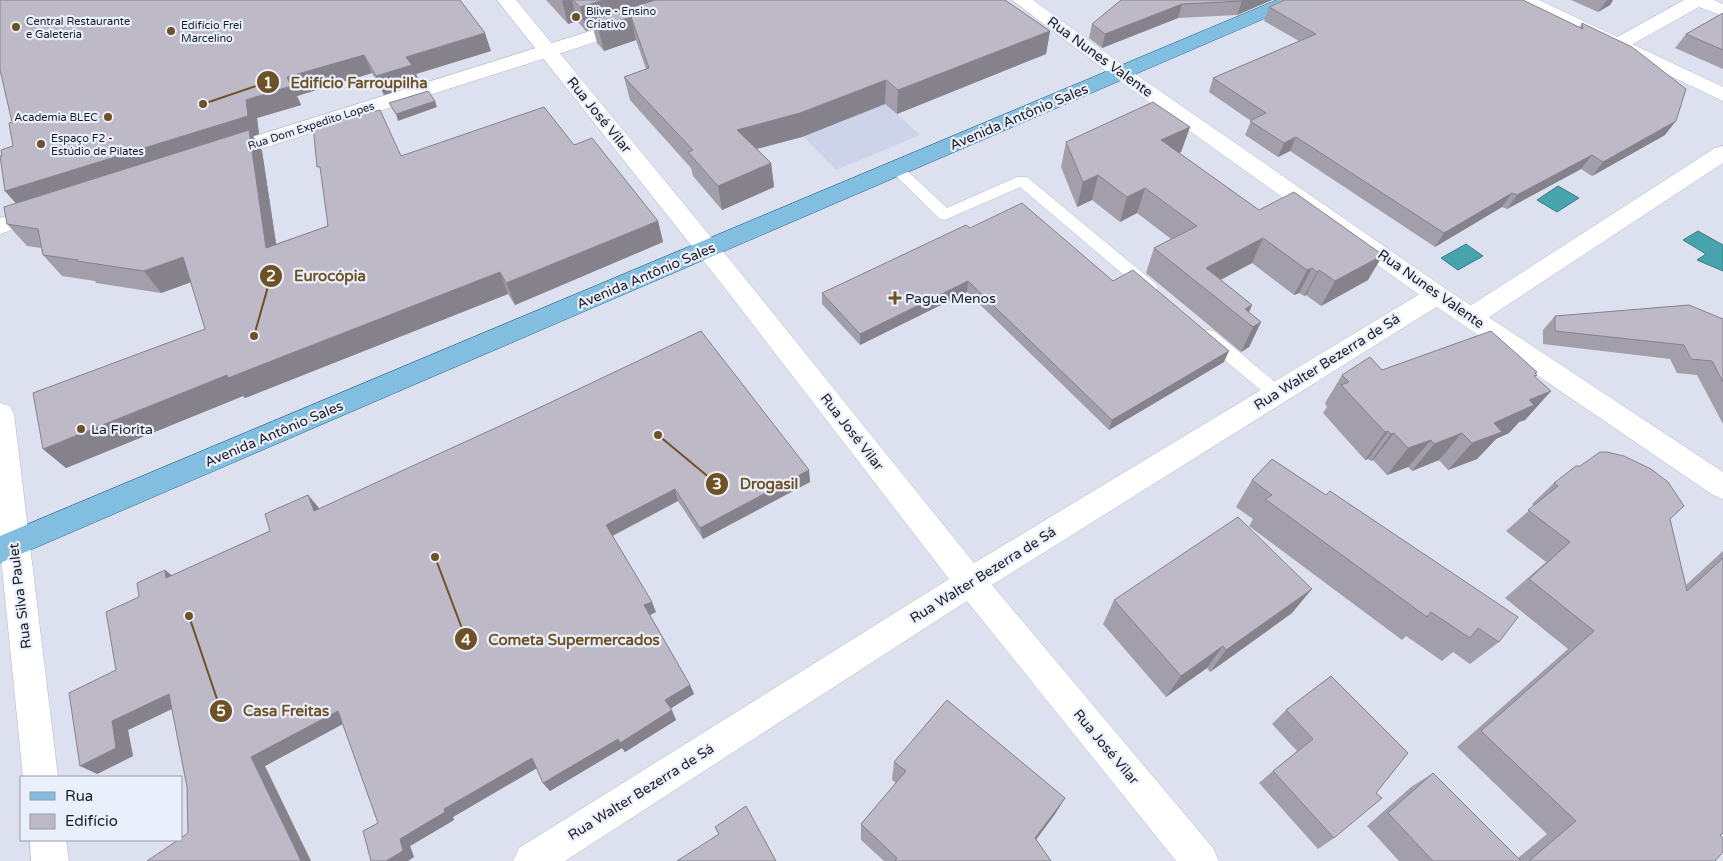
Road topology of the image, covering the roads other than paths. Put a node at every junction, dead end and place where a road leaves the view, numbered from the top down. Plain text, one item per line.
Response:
1 (506, 0) edge
2 (1021, 0) edge
3 (1292, 0) edge
4 (1526, 0) edge
5 (1698, 0) edge
6 (1723, 11) edge
7 (651, 18) edge
8 (1617, 45) junction
9 (547, 51) junction
10 (1121, 73) junction
11 (1723, 95) edge
12 (1723, 153) edge
13 (206, 160) edge
14 (897, 169) junction
15 (56, 208) edge
16 (0, 226) edge
17 (708, 250) junction
18 (1158, 295) edge
19 (1437, 295) junction
20 (1470, 317) junction
21 (1196, 326) edge
22 (1276, 393) junction
23 (0, 414) edge
24 (1723, 487) edge
25 (7, 547) edge
26 (970, 582) junction
27 (41, 776) edge
28 (48, 841) edge
29 (50, 861) edge
30 (532, 861) edge
31 (1200, 861) edge

1 - 9 street, Rua José Vilar
2 - 10 street, Rua Nunes Valente
3 - 10 main road, Avenida Antônio Sales
4 - 8 street
5 - 6 street
5 - 8 street
7 - 9 street, Rua Dom Expedito Lopes
8 - 11 street
9 - 13 street, Rua Dom Expedito Lopes
9 - 17 street, Rua José Vilar
10 - 14 main road, Avenida Antônio Sales
10 - 19 street, Rua Nunes Valente
12 - 20 street
14 - 17 main road, Avenida Antônio Sales
14 - 18 lane
15 - 16 street
17 - 25 main road, Avenida Antônio Sales
17 - 26 street, Rua José Vilar
19 - 20 street, Rua Nunes Valente
19 - 22 street, Rua Walter Bezerra de Sá
20 - 24 street, Rua Nunes Valente
21 - 22 lane
22 - 26 street, Rua Walter Bezerra de Sá
23 - 25 street, Rua Silva Paulet
25 - 27 street, Rua Silva Paulet
26 - 30 street, Rua Walter Bezerra de Sá
26 - 31 street, Rua José Vilar
28 - 29 street

